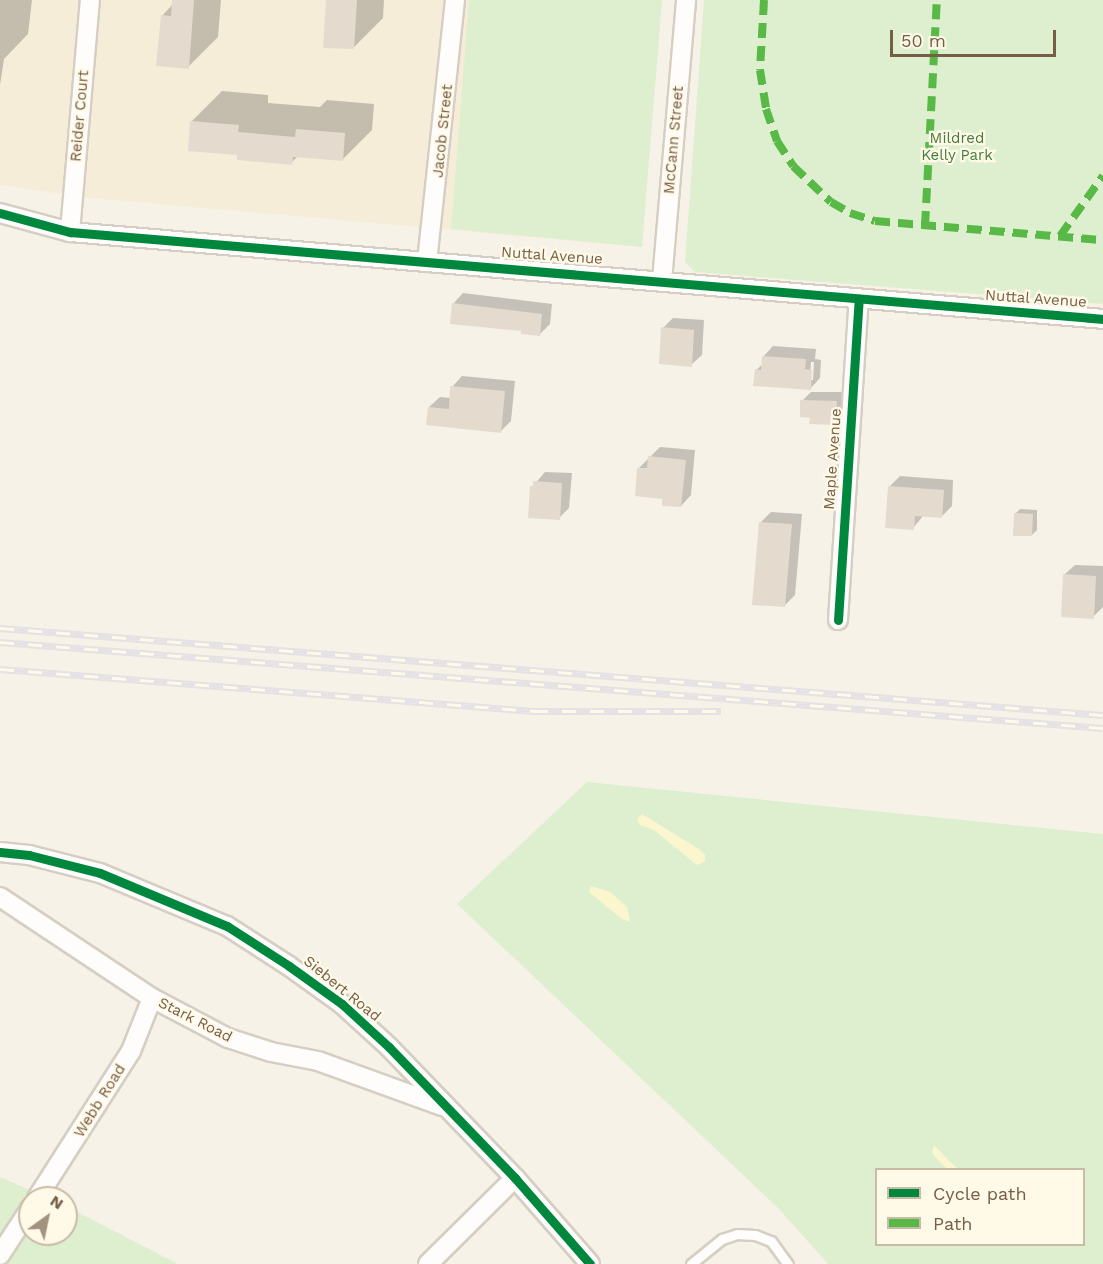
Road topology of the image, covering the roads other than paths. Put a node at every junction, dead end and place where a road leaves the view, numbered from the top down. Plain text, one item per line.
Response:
1 (90, 0) edge
2 (455, 0) edge
3 (686, 0) edge
4 (0, 213) edge
5 (70, 232) junction
6 (427, 262) junction
7 (662, 281) junction
8 (859, 299) junction
9 (1103, 319) edge
10 (838, 620) dead end
11 (0, 852) edge
12 (0, 897) edge
13 (152, 998) junction
14 (447, 1107) junction
15 (515, 1178) junction
16 (45, 1186) edge
17 (18, 1228) edge
18 (0, 1256) edge
19 (11, 1264) edge
20 (428, 1264) edge
21 (591, 1264) edge
22 (691, 1264) edge
23 (788, 1264) edge

1 - 5 street, Reider Court
2 - 6 street, Jacob Street
3 - 7 street, McCann Street
4 - 5 street, Nuttal Avenue
5 - 6 street, Nuttal Avenue
6 - 7 street, Nuttal Avenue
7 - 8 street, Nuttal Avenue
8 - 9 street, Nuttal Avenue
8 - 10 street, Maple Avenue
11 - 14 street, Siebert Road
12 - 13 street, Stark Road
13 - 14 street, Stark Road
13 - 16 street, Webb Road
14 - 15 street, Siebert Road
15 - 20 street
15 - 21 street, Siebert Road
17 - 18 street
18 - 19 street
22 - 23 lane

